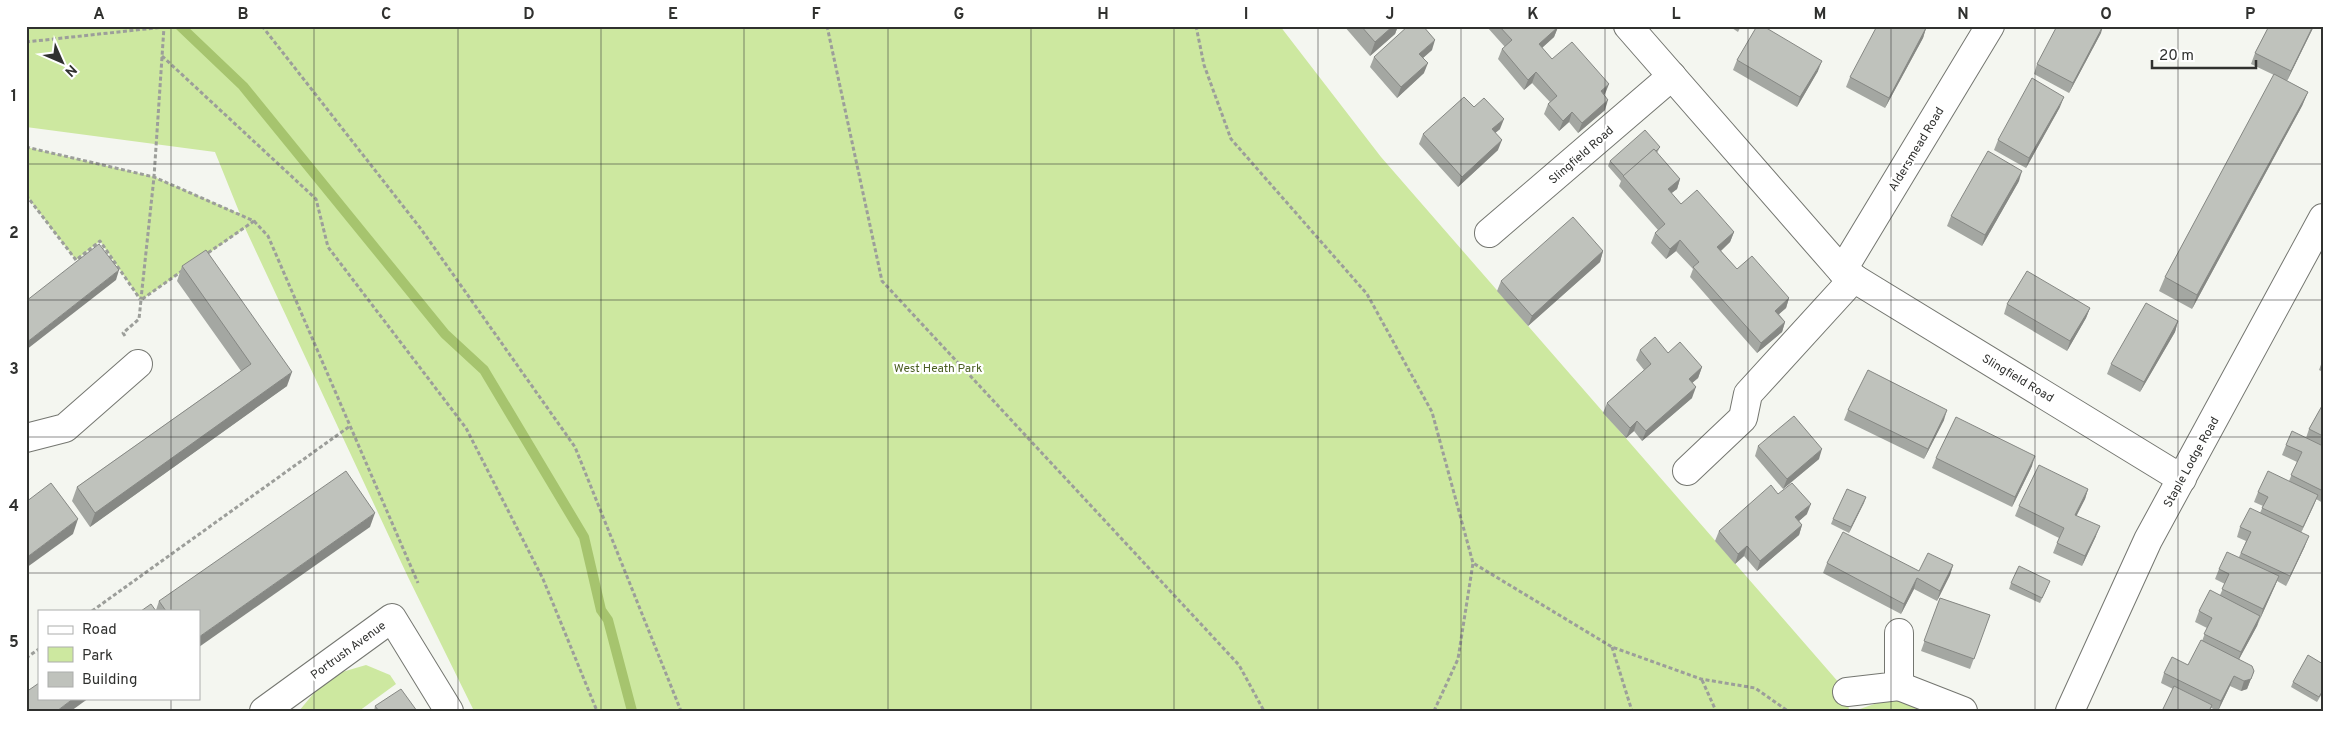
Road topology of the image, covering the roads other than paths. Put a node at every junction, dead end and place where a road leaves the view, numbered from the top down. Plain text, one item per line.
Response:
1 (1628, 26) edge
2 (1990, 26) edge
3 (1672, 76) junction
4 (2323, 218) edge
5 (1489, 233) dead end
6 (1848, 274) junction
7 (138, 364) road end
8 (26, 438) edge
9 (1687, 472) dead end
10 (2182, 479) junction
11 (1899, 634) dead end
12 (1898, 686) junction
13 (1847, 692) dead end
14 (264, 711) edge
15 (449, 711) edge
16 (1963, 711) edge
17 (2070, 711) edge

1 - 3 street, Slingfield Road
2 - 6 street, Aldersmead Road
3 - 5 street, Slingfield Road
3 - 6 street, Slingfield Road
4 - 10 street, Staple Lodge Road
6 - 9 street
6 - 10 street, Slingfield Road
7 - 8 street
10 - 17 street, Staple Lodge Road
11 - 12 street
12 - 13 street
12 - 16 street
14 - 15 street, Portrush Avenue

